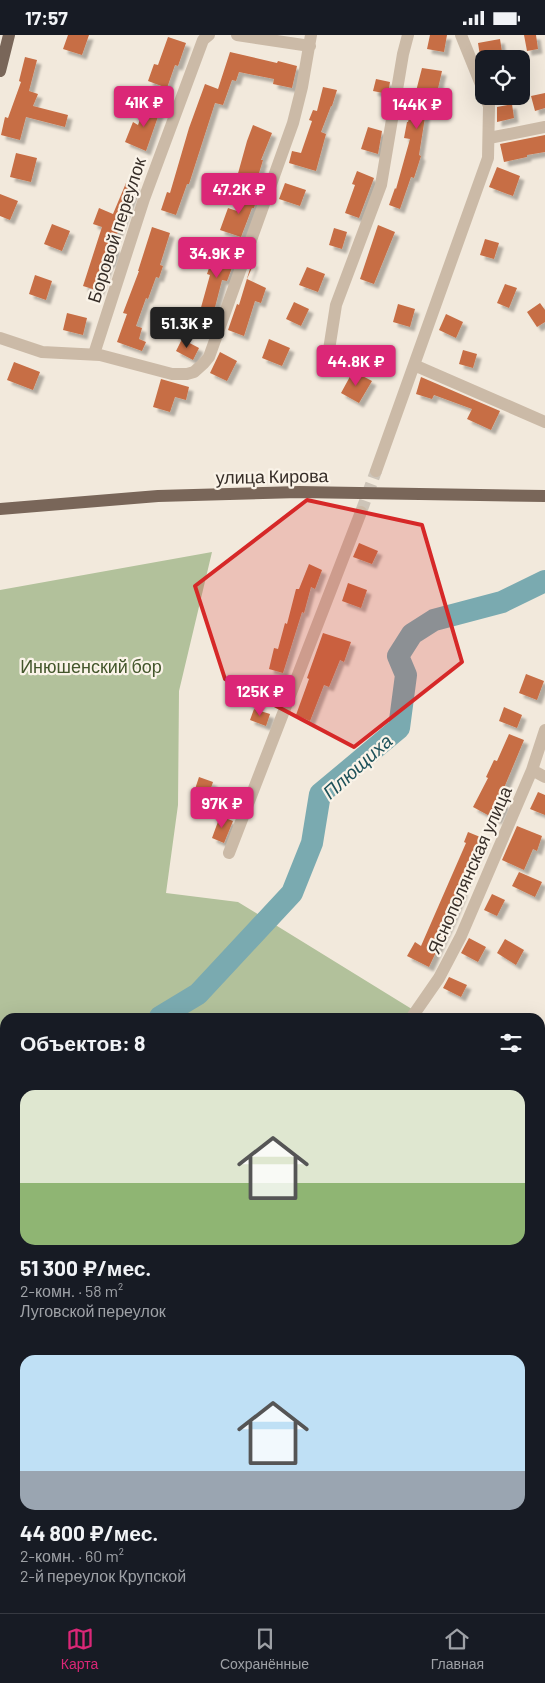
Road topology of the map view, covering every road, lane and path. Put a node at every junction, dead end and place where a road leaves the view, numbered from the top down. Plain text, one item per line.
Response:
1 (10, 35) edge
2 (209, 35) edge
3 (237, 35) edge
4 (408, 35) edge
5 (461, 35) edge
6 (310, 40) edge
7 (475, 70) edge
8 (0, 71) edge
9 (489, 105) edge
10 (545, 127) edge
11 (489, 138) junction
12 (0, 339) edge
13 (94, 354) junction
14 (414, 365) junction
15 (326, 369) dead end
16 (545, 422) edge
17 (376, 471) tunnel mouth
18 (545, 496) edge
19 (0, 509) edge
20 (361, 512) tunnel mouth
21 (545, 731) edge
22 (532, 770) junction
23 (545, 777) edge
24 (229, 853) dead end
25 (415, 1013) edge

1 - 8 main road
2 - 13 street, Боровой переулок
3 - 6 street
4 - 15 street
5 - 7 street
6 - 13 street
9 - 11 street
10 - 11 street
11 - 14 street
12 - 13 street
14 - 16 street
14 - 17 street
18 - 19 main road, улица Кирова
20 - 24 street
21 - 22 street, Яснополянская улица
22 - 23 street
22 - 25 street, Яснополянская улица

